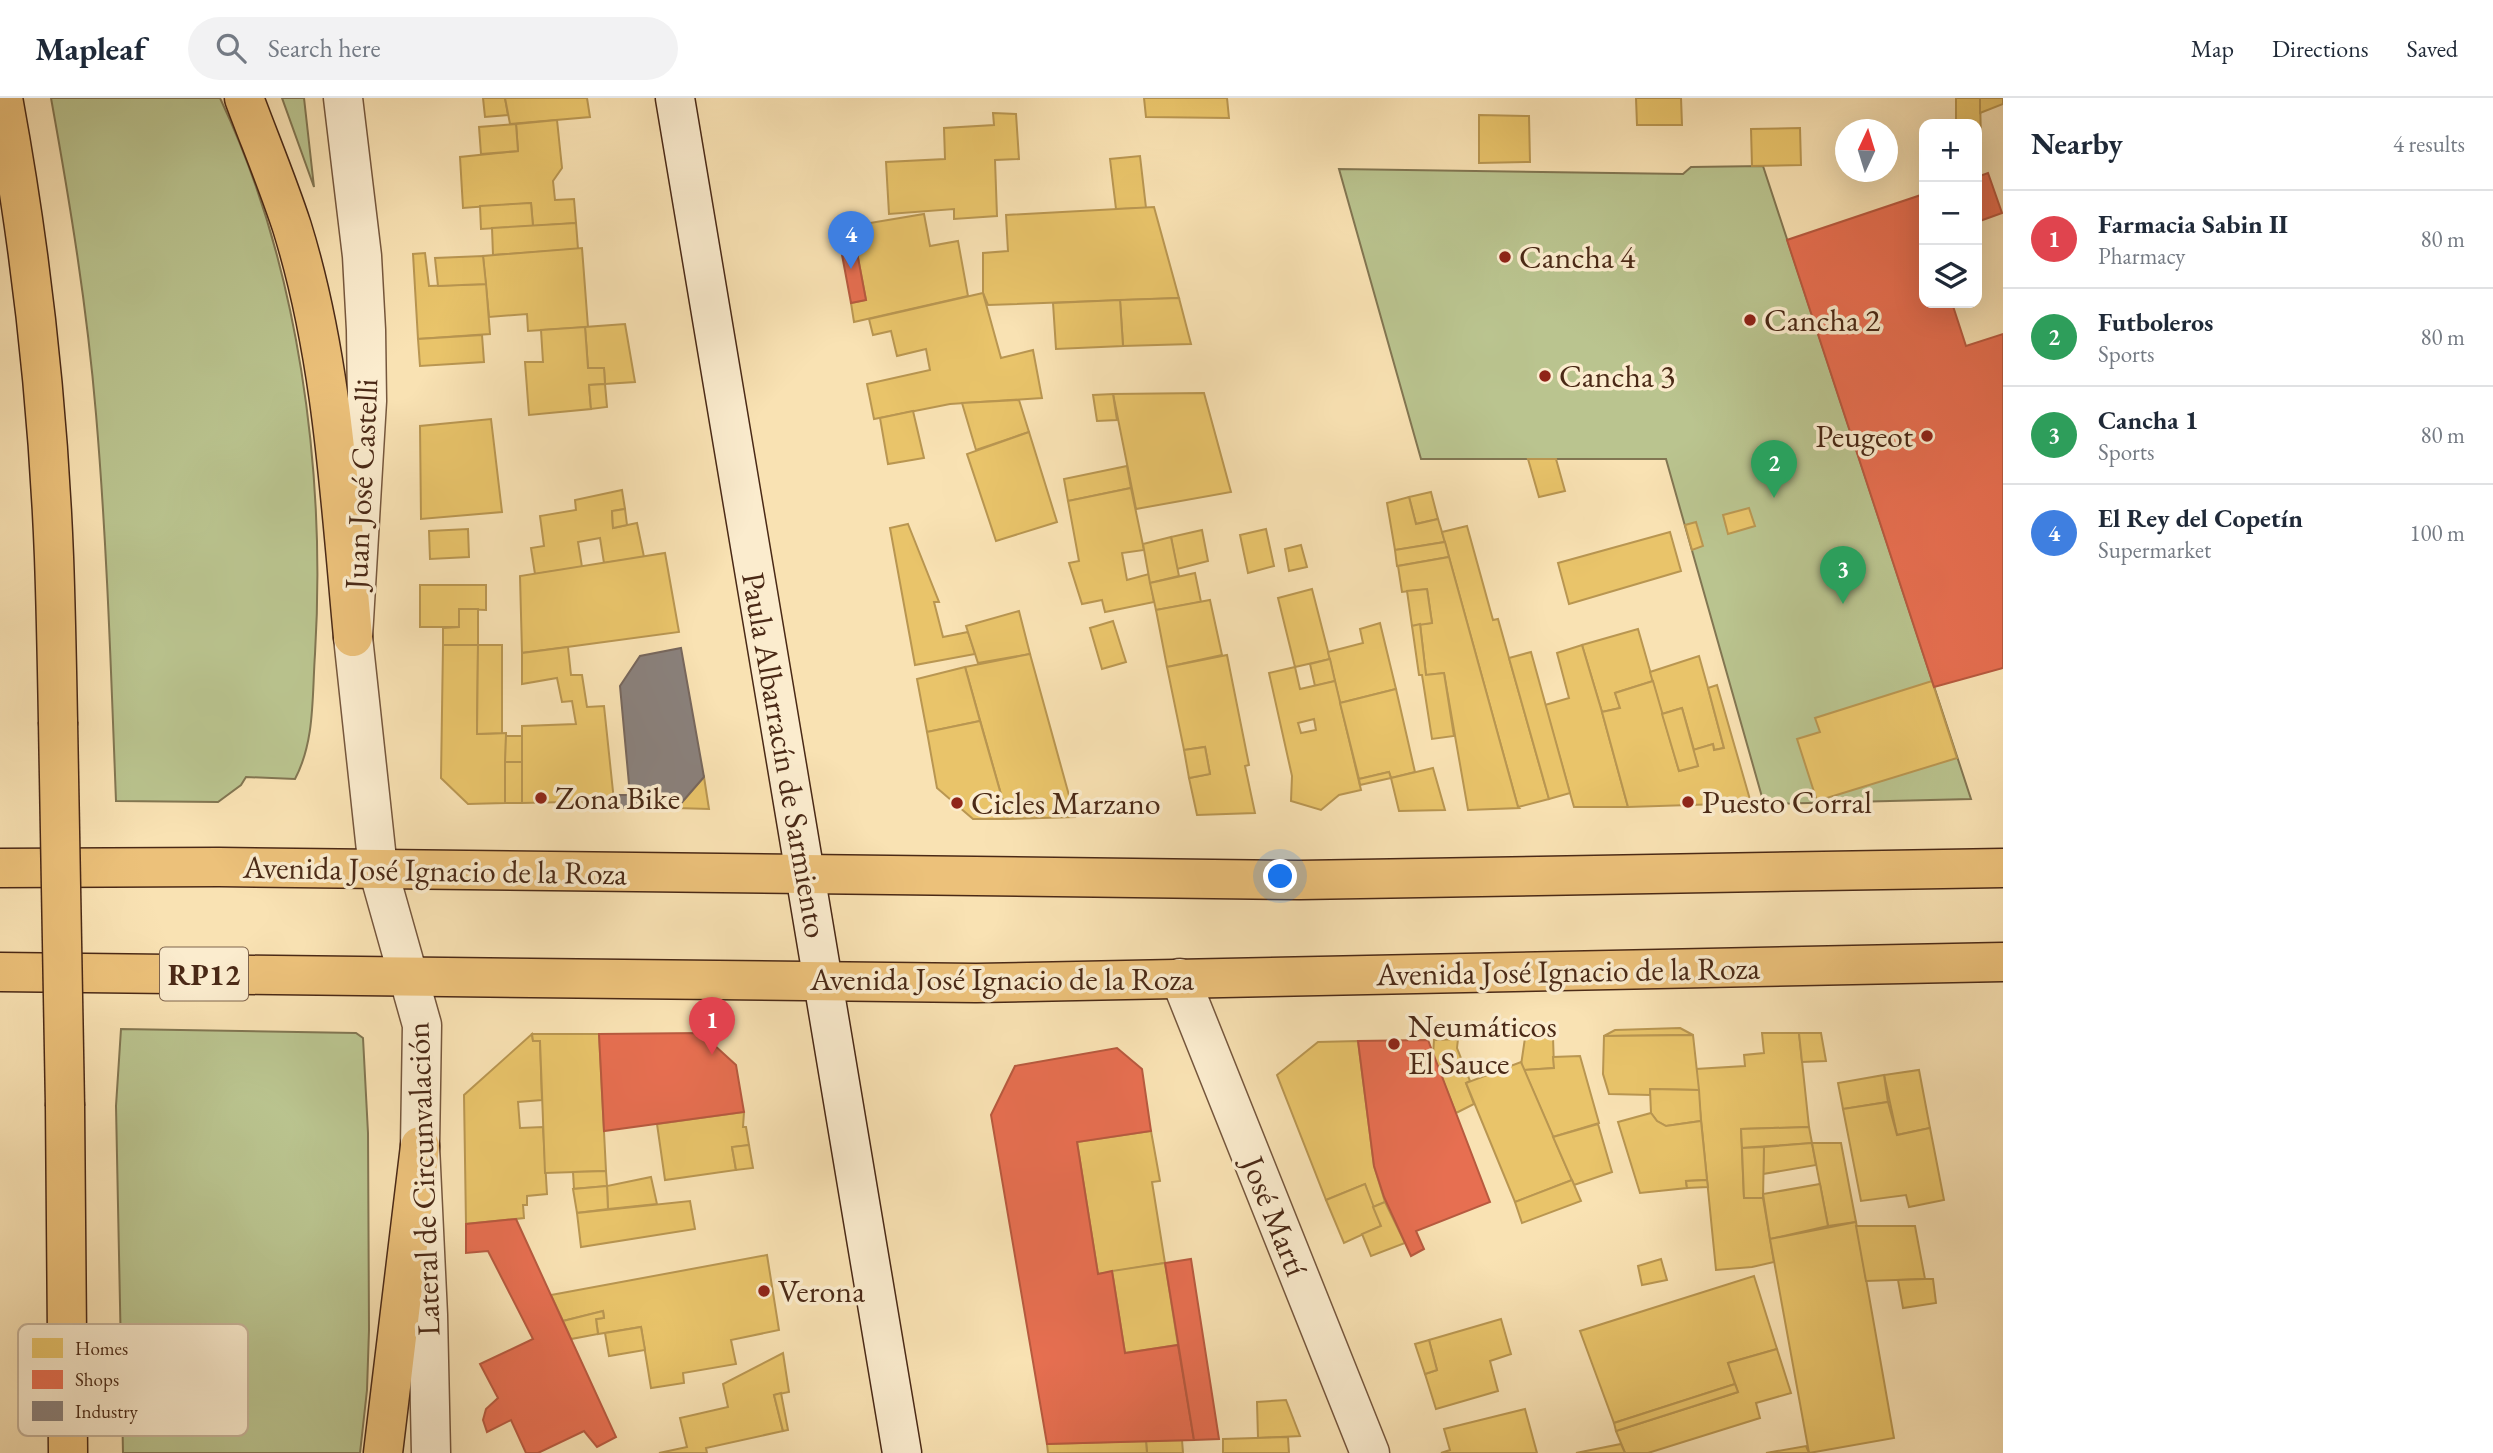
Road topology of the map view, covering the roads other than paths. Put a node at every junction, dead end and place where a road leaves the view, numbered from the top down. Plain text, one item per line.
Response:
1 (3, 98) edge
2 (244, 98) edge
3 (343, 98) edge
4 (675, 98) edge
5 (353, 637) junction
6 (2003, 867) edge
7 (0, 868) edge
8 (378, 869) junction
9 (806, 874) junction
10 (2003, 962) edge
11 (0, 972) edge
12 (408, 977) junction
13 (1180, 978) junction
14 (824, 981) junction
15 (420, 1146) junction
16 (67, 1324) edge
17 (383, 1453) edge
18 (430, 1453) edge
19 (902, 1453) edge
20 (1370, 1453) edge

1 - 16 main road, bridge
2 - 5 main road
3 - 5 street, Juan José Castelli
4 - 9 street, Paula Albarracín de Sarmiento
5 - 8 street, Juan José Castelli
6 - 9 main road, Avenida José Ignacio de la Roza
7 - 8 main road, Avenida José Ignacio de la Roza
8 - 9 main road, Avenida José Ignacio de la Roza
8 - 12 street, Lateral de Circunvalación
9 - 14 street, Paula Albarracín de Sarmiento
10 - 13 main road, Avenida José Ignacio de la Roza
11 - 12 main road, Avenida José Ignacio de la Roza / RP12
12 - 14 main road, Avenida José Ignacio de la Roza
12 - 15 street, Lateral de Circunvalación
13 - 14 main road, Avenida José Ignacio de la Roza
13 - 20 street, José Martí
14 - 19 street, Paula Albarracín de Sarmiento
15 - 17 main road
15 - 18 street, Lateral de Circunvalación

